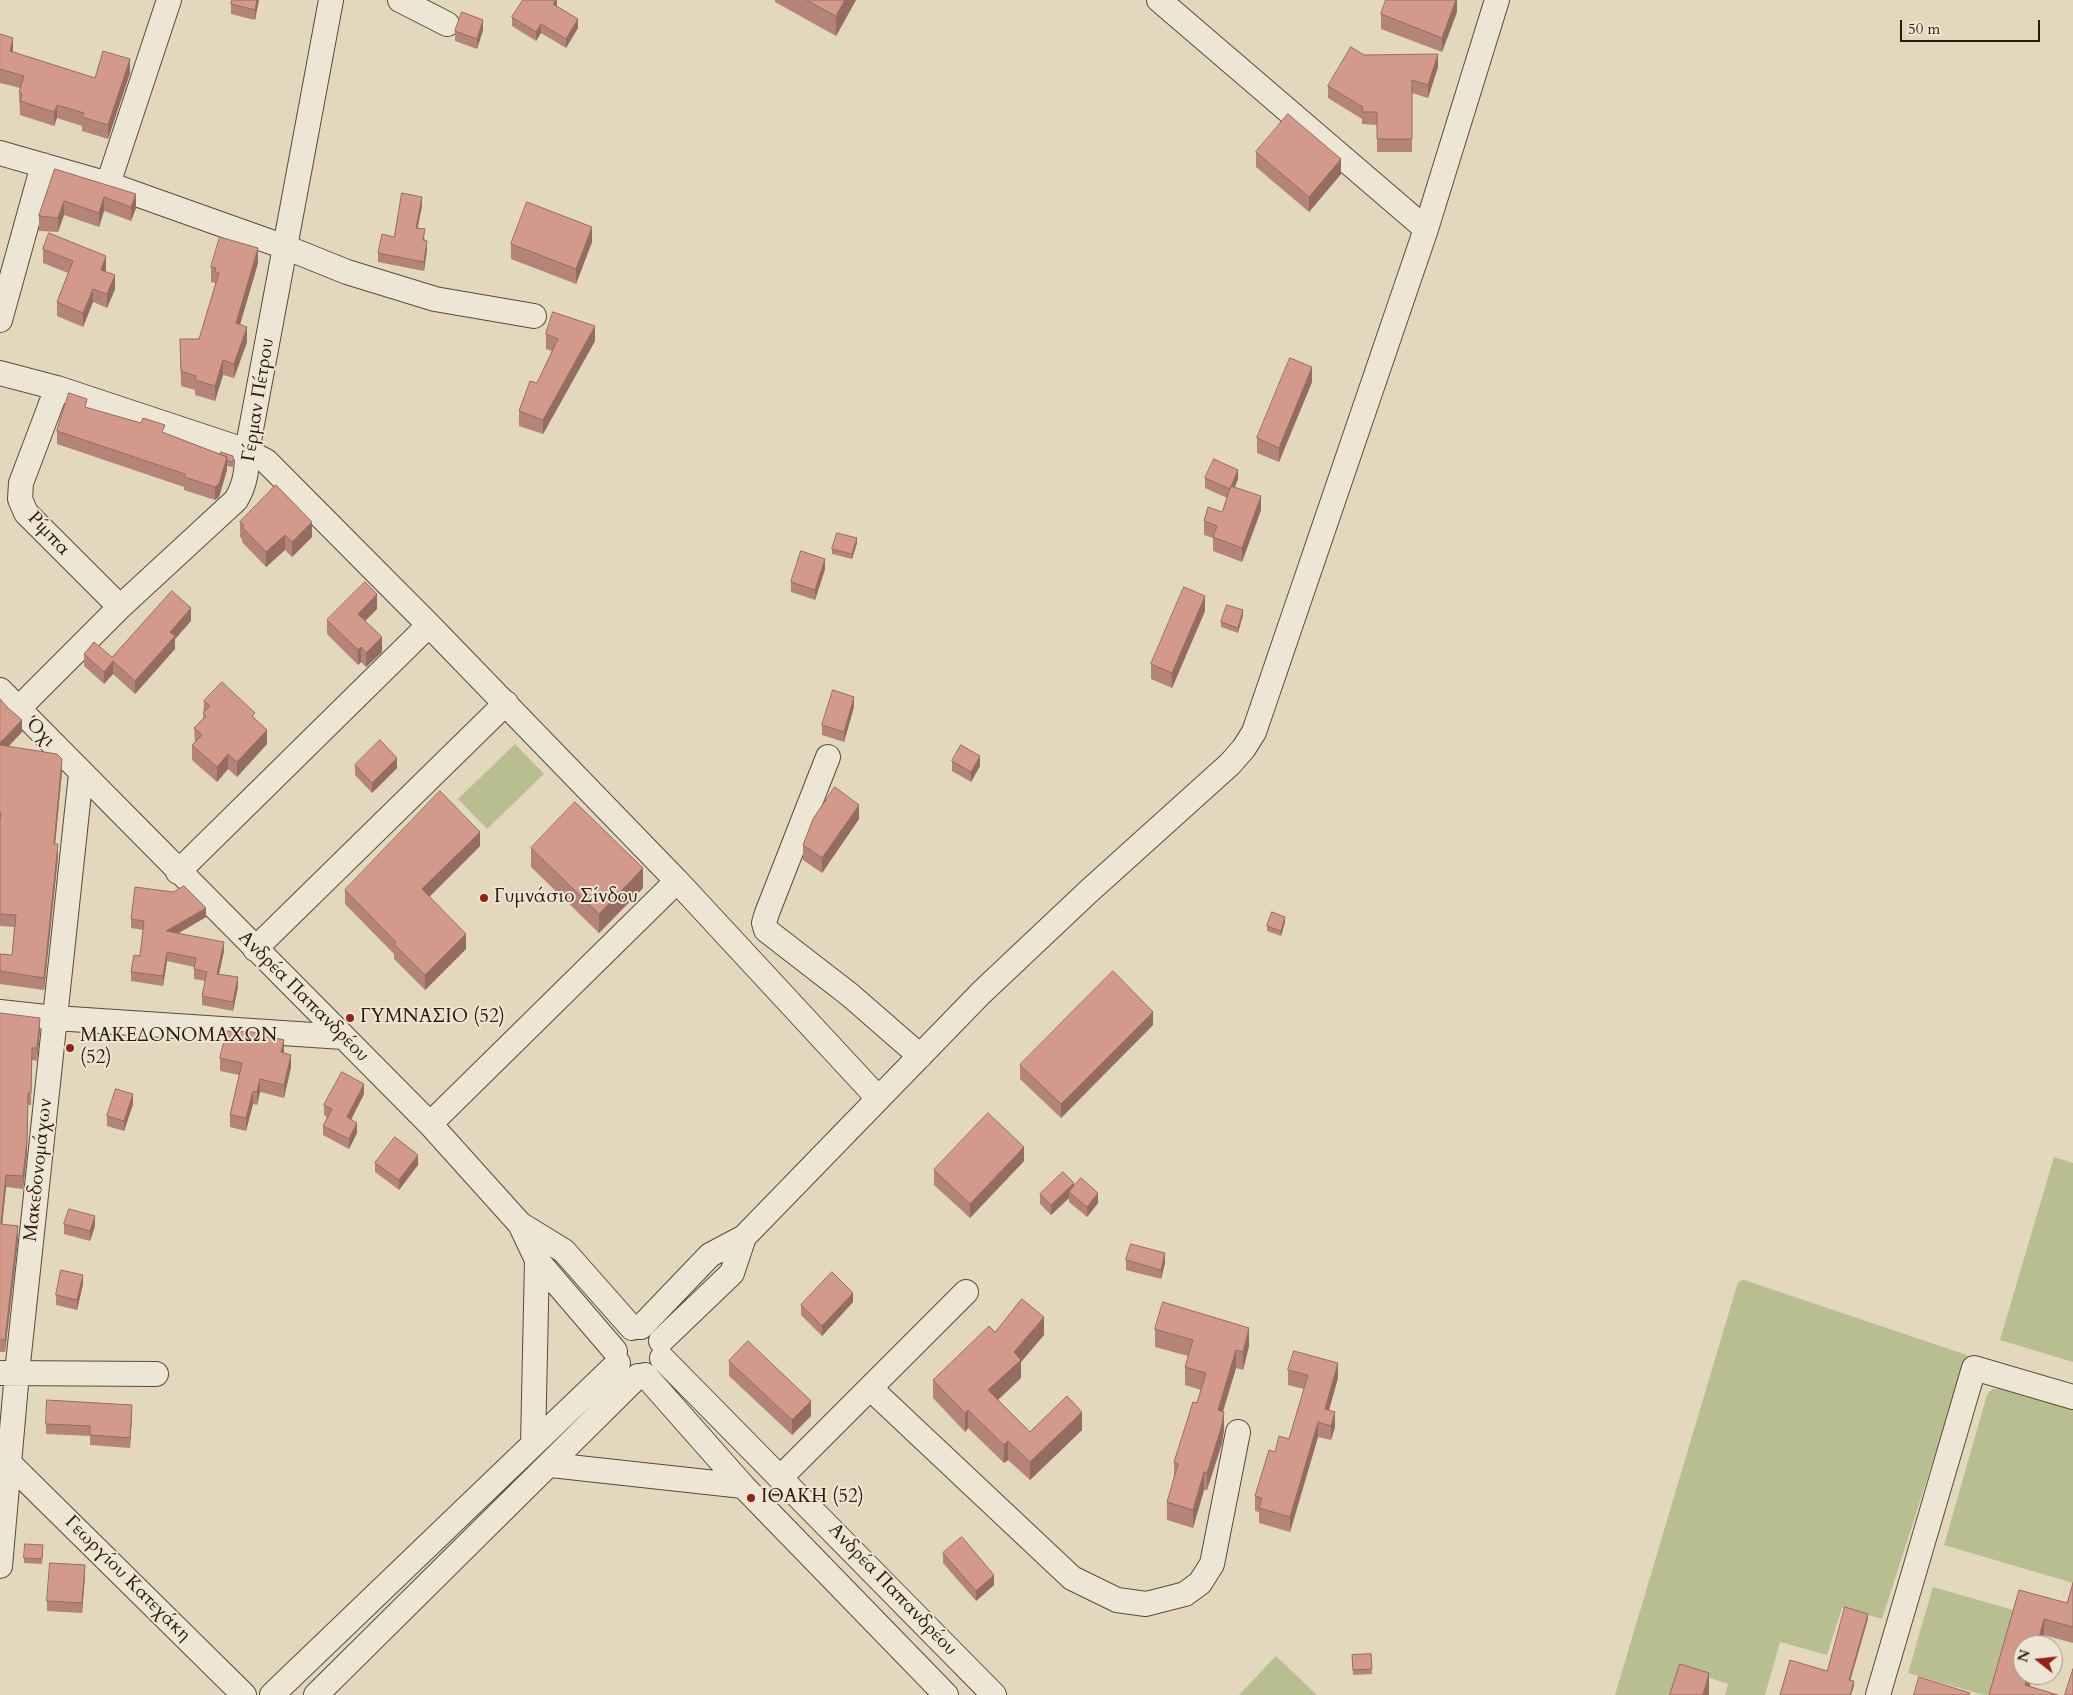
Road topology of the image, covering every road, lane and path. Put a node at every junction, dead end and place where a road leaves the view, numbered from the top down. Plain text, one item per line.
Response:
1 (169, 0) edge
2 (331, 0) edge
3 (400, 0) edge
4 (1158, 0) edge
5 (1497, 0) edge
6 (447, 24) dead end
7 (0, 153) edge
8 (43, 165) junction
9 (108, 184) junction
10 (1426, 229) junction
11 (286, 247) junction
12 (8, 261) edge
13 (534, 316) dead end
14 (0, 320) edge
15 (0, 373) edge
16 (57, 388) junction
17 (247, 451) junction
18 (120, 607) junction
19 (429, 624) junction
20 (0, 690) edge
21 (506, 703) junction
22 (17, 710) junction
23 (828, 757) dead end
24 (81, 774) junction
25 (178, 872) junction
26 (677, 881) junction
27 (255, 949) junction
28 (0, 1012) edge
29 (55, 1018) junction
30 (342, 1037) junction
31 (920, 1056) junction
32 (878, 1098) junction
33 (430, 1124) junction
34 (520, 1224) junction
35 (744, 1237) junction
36 (538, 1260) junction
37 (966, 1292) dead end
38 (637, 1328) junction
39 (662, 1350) junction
40 (616, 1357) junction
41 (8, 1373) edge
42 (156, 1374) dead end
43 (641, 1376) junction
44 (870, 1388) junction
45 (2073, 1397) edge
46 (1238, 1432) dead end
47 (533, 1444) junction
48 (9, 1463) junction
49 (551, 1465) junction
50 (780, 1477) junction
51 (744, 1486) junction
52 (408, 1565) junction
53 (0, 1566) edge
54 (428, 1585) junction
55 (244, 1695) edge
56 (272, 1695) edge
57 (316, 1695) edge
58 (946, 1695) edge
59 (994, 1695) edge
60 (1878, 1695) edge

1 - 9 street
2 - 11 street, Γέρμαν Πέτρου
3 - 6 street
4 - 10 street
5 - 10 street
7 - 8 street
8 - 9 street
8 - 12 street
9 - 11 street
10 - 31 street
11 - 13 street
11 - 17 street, Γέρμαν Πέτρου
12 - 14 street
15 - 16 street
16 - 17 street
16 - 18 street, Ρίμπα
17 - 18 street, Γέρμαν Πέτρου
17 - 19 street
18 - 22 street, Γέρμαν Πέτρου
19 - 21 street
19 - 25 street
20 - 22 street, Όχι
21 - 26 street
21 - 27 street
22 - 24 street, Όχι
23 - 31 street
24 - 25 street, Ανδρέα Παπανδρέου
24 - 29 street, Μακεδονομάχων
25 - 27 street, Ανδρέα Παπανδρέου
26 - 32 street
26 - 33 street
27 - 30 street, Ανδρέα Παπανδρέου
28 - 29 street
29 - 30 street
29 - 41 street, Μακεδονομάχων
30 - 33 street, Ανδρέα Παπανδρέου
31 - 32 street
32 - 35 street
33 - 34 street, Ανδρέα Παπανδρέου
34 - 36 street, Ανδρέα Παπανδρέου
34 - 38 street, Ανδρέα Παπανδρέου
35 - 38 street
35 - 39 street
36 - 40 street, Ανδρέα Παπανδρέου
36 - 47 street
37 - 44 street
38 - 39 street
38 - 40 street
39 - 43 street
39 - 50 street, Ανδρέα Παπανδρέου
40 - 43 street
40 - 47 street
41 - 42 street
41 - 48 street, Μακεδονομάχων
43 - 49 street
43 - 51 street, Ανδρέα Παπανδρέου
44 - 46 street
44 - 50 street
45 - 60 street
47 - 52 street
48 - 53 street, Μακεδονομάχων
48 - 55 street, Γεωργίου Κατεχάκη
49 - 51 street
49 - 54 street
50 - 59 street, Ανδρέα Παπανδρέου
51 - 58 street, Ανδρέα Παπανδρέου
52 - 54 street
52 - 56 street
54 - 57 street

